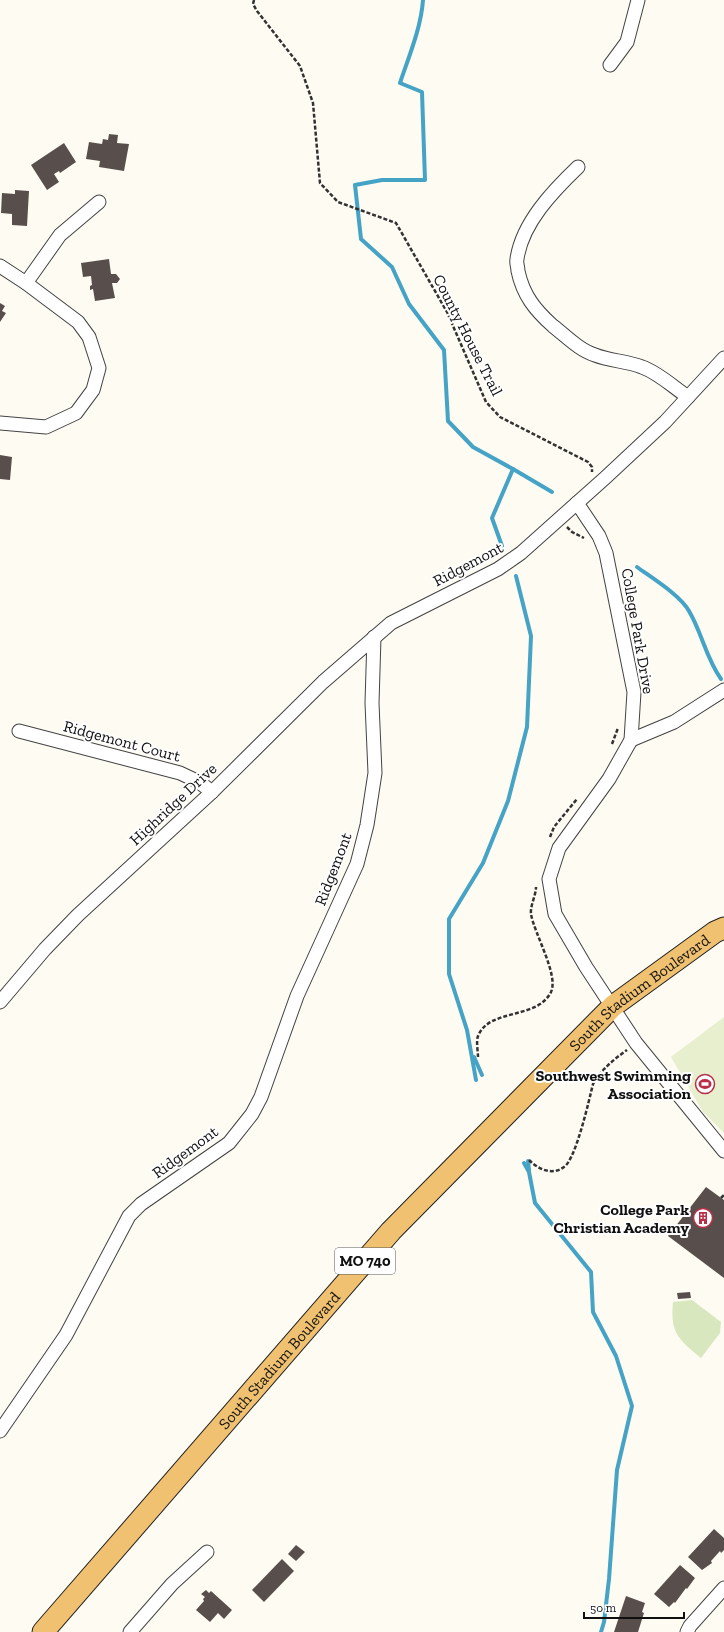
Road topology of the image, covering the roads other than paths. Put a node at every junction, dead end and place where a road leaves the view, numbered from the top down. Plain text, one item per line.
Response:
1 (638, 0) edge
2 (610, 64) dead end
3 (578, 167) dead end
4 (99, 202) dead end
5 (0, 266) edge
6 (26, 282) junction
7 (724, 358) edge
8 (688, 397) junction
9 (0, 423) edge
10 (577, 503) junction
11 (374, 637) junction
12 (724, 690) edge
13 (19, 731) dead end
14 (631, 740) junction
15 (212, 792) junction
16 (724, 928) edge
17 (1, 1000) edge
18 (612, 1006) junction
19 (724, 1151) edge
20 (0, 1431) edge
21 (207, 1552) dead end
22 (724, 1588) edge
23 (43, 1632) edge
24 (130, 1632) edge
25 (687, 1632) edge

1 - 2 street
3 - 8 street
4 - 6 street
5 - 6 street
6 - 9 street
7 - 8 street, Ridgemont
8 - 10 street, Ridgemont
10 - 11 street, Ridgemont
10 - 14 street, College Park Drive
11 - 15 street, Highridge Drive
11 - 20 street, Ridgemont
12 - 14 street
13 - 15 street, Ridgemont Court
14 - 18 street, College Park Drive
15 - 17 street, Highridge Drive
16 - 18 main road, South Stadium Boulevard / MO 740
18 - 19 street, College Park Drive
18 - 23 main road, South Stadium Boulevard / MO 740
21 - 24 street
22 - 25 street

